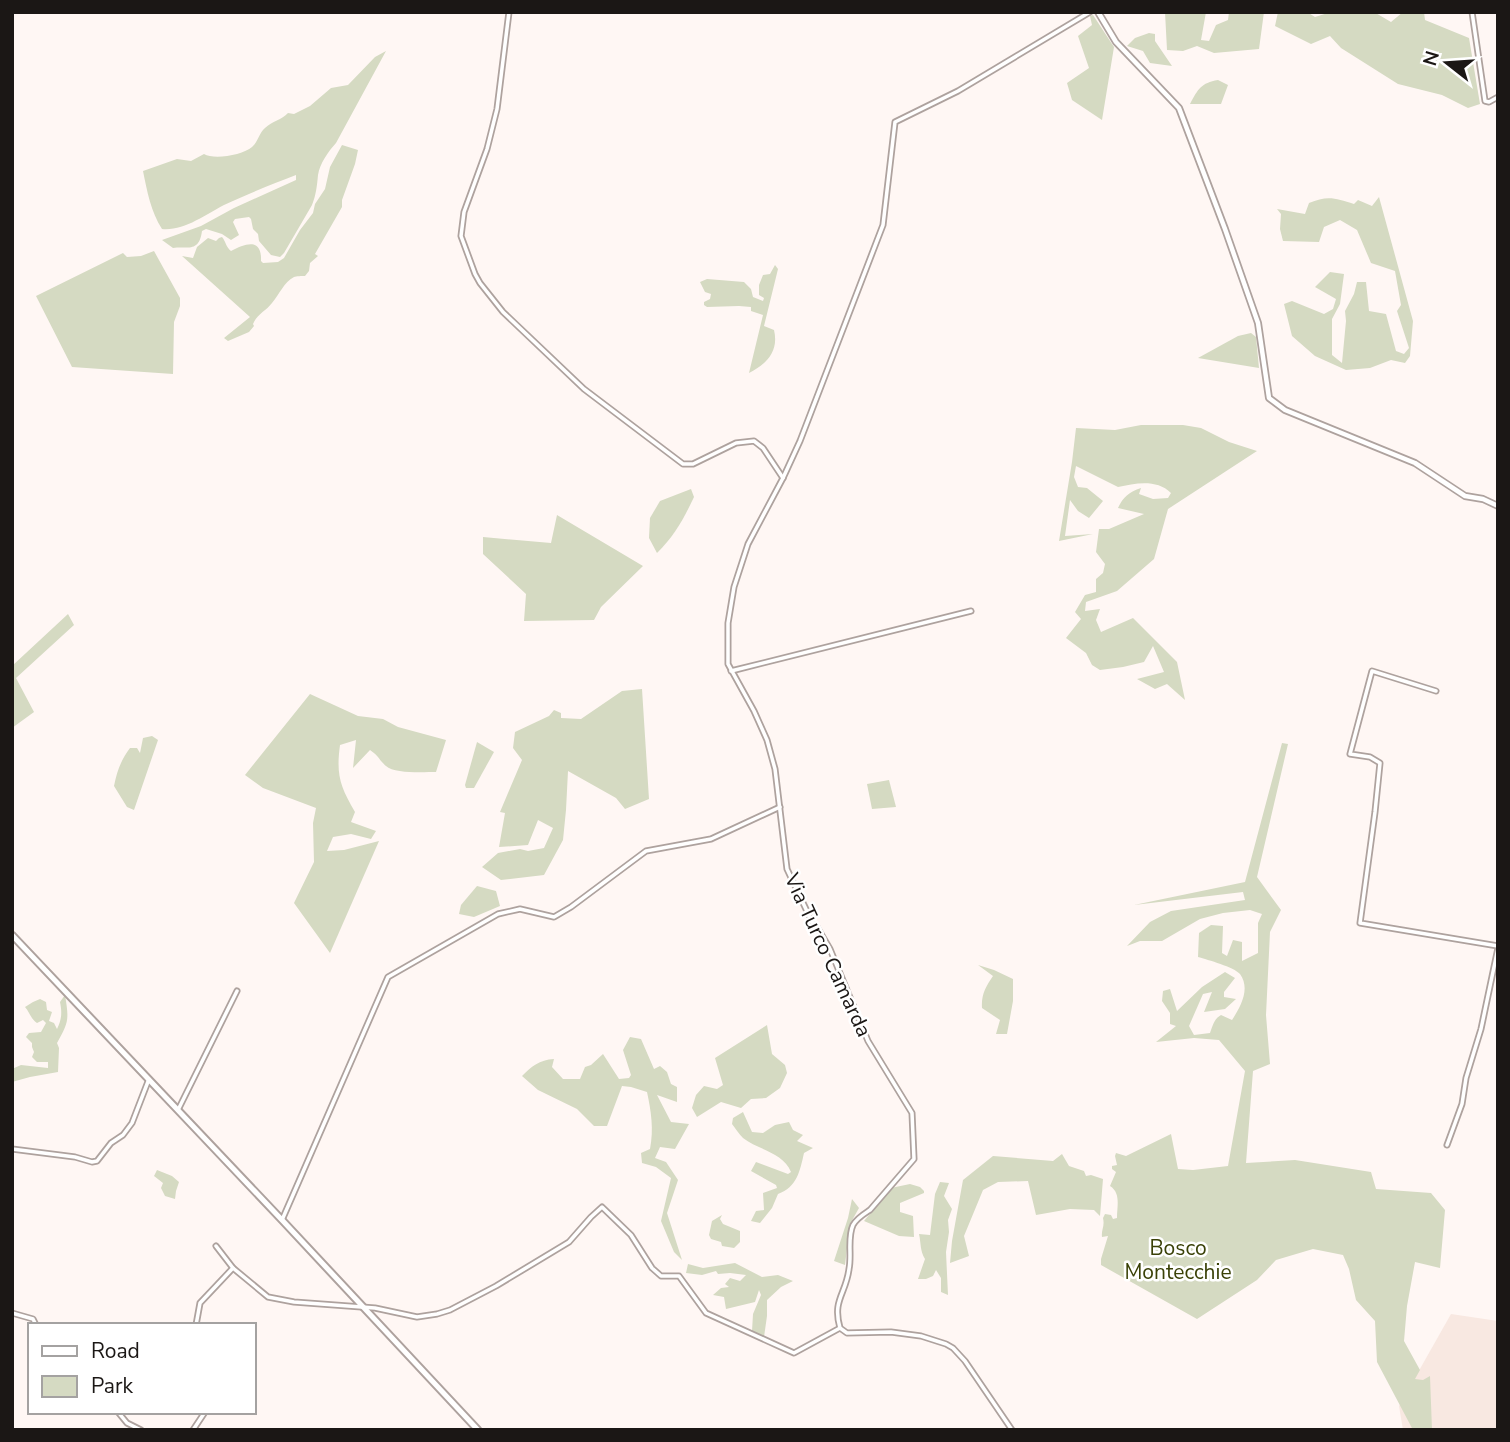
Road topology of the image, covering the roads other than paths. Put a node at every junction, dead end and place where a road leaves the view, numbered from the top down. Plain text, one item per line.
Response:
1 (509, 12) edge
2 (1090, 12) edge
3 (1098, 12) edge
4 (1472, 12) edge
5 (1498, 97) edge
6 (783, 478) junction
7 (1498, 506) edge
8 (971, 611) dead end
9 (731, 671) junction
10 (1436, 691) dead end
11 (780, 807) junction
12 (12, 935) edge
13 (1498, 947) edge
14 (237, 991) dead end
15 (149, 1079) junction
16 (178, 1110) junction
17 (1447, 1144) dead end
18 (12, 1149) edge
19 (282, 1220) junction
20 (216, 1246) dead end
21 (233, 1268) junction
22 (364, 1307) junction
23 (12, 1313) edge
24 (35, 1323) edge
25 (196, 1323) edge
26 (839, 1328) junction
27 (119, 1414) edge
28 (204, 1414) edge
29 (141, 1430) edge
30 (193, 1430) edge
31 (478, 1430) edge
32 (1012, 1430) edge

1 - 6 street
2 - 6 street, Via Turco Camarda
3 - 7 street
4 - 5 street
6 - 9 street, Via Turco Camarda
8 - 9 street
9 - 11 street, Via Turco Camarda
10 - 13 street
11 - 19 street
11 - 26 street, Via Turco Camarda
12 - 15 main road
13 - 17 street
14 - 16 street
15 - 16 main road
15 - 18 street
16 - 19 main road
19 - 22 main road
20 - 21 street
21 - 22 street
21 - 25 street
22 - 26 street
22 - 31 main road
23 - 24 street
26 - 32 street
27 - 29 street
28 - 30 street

